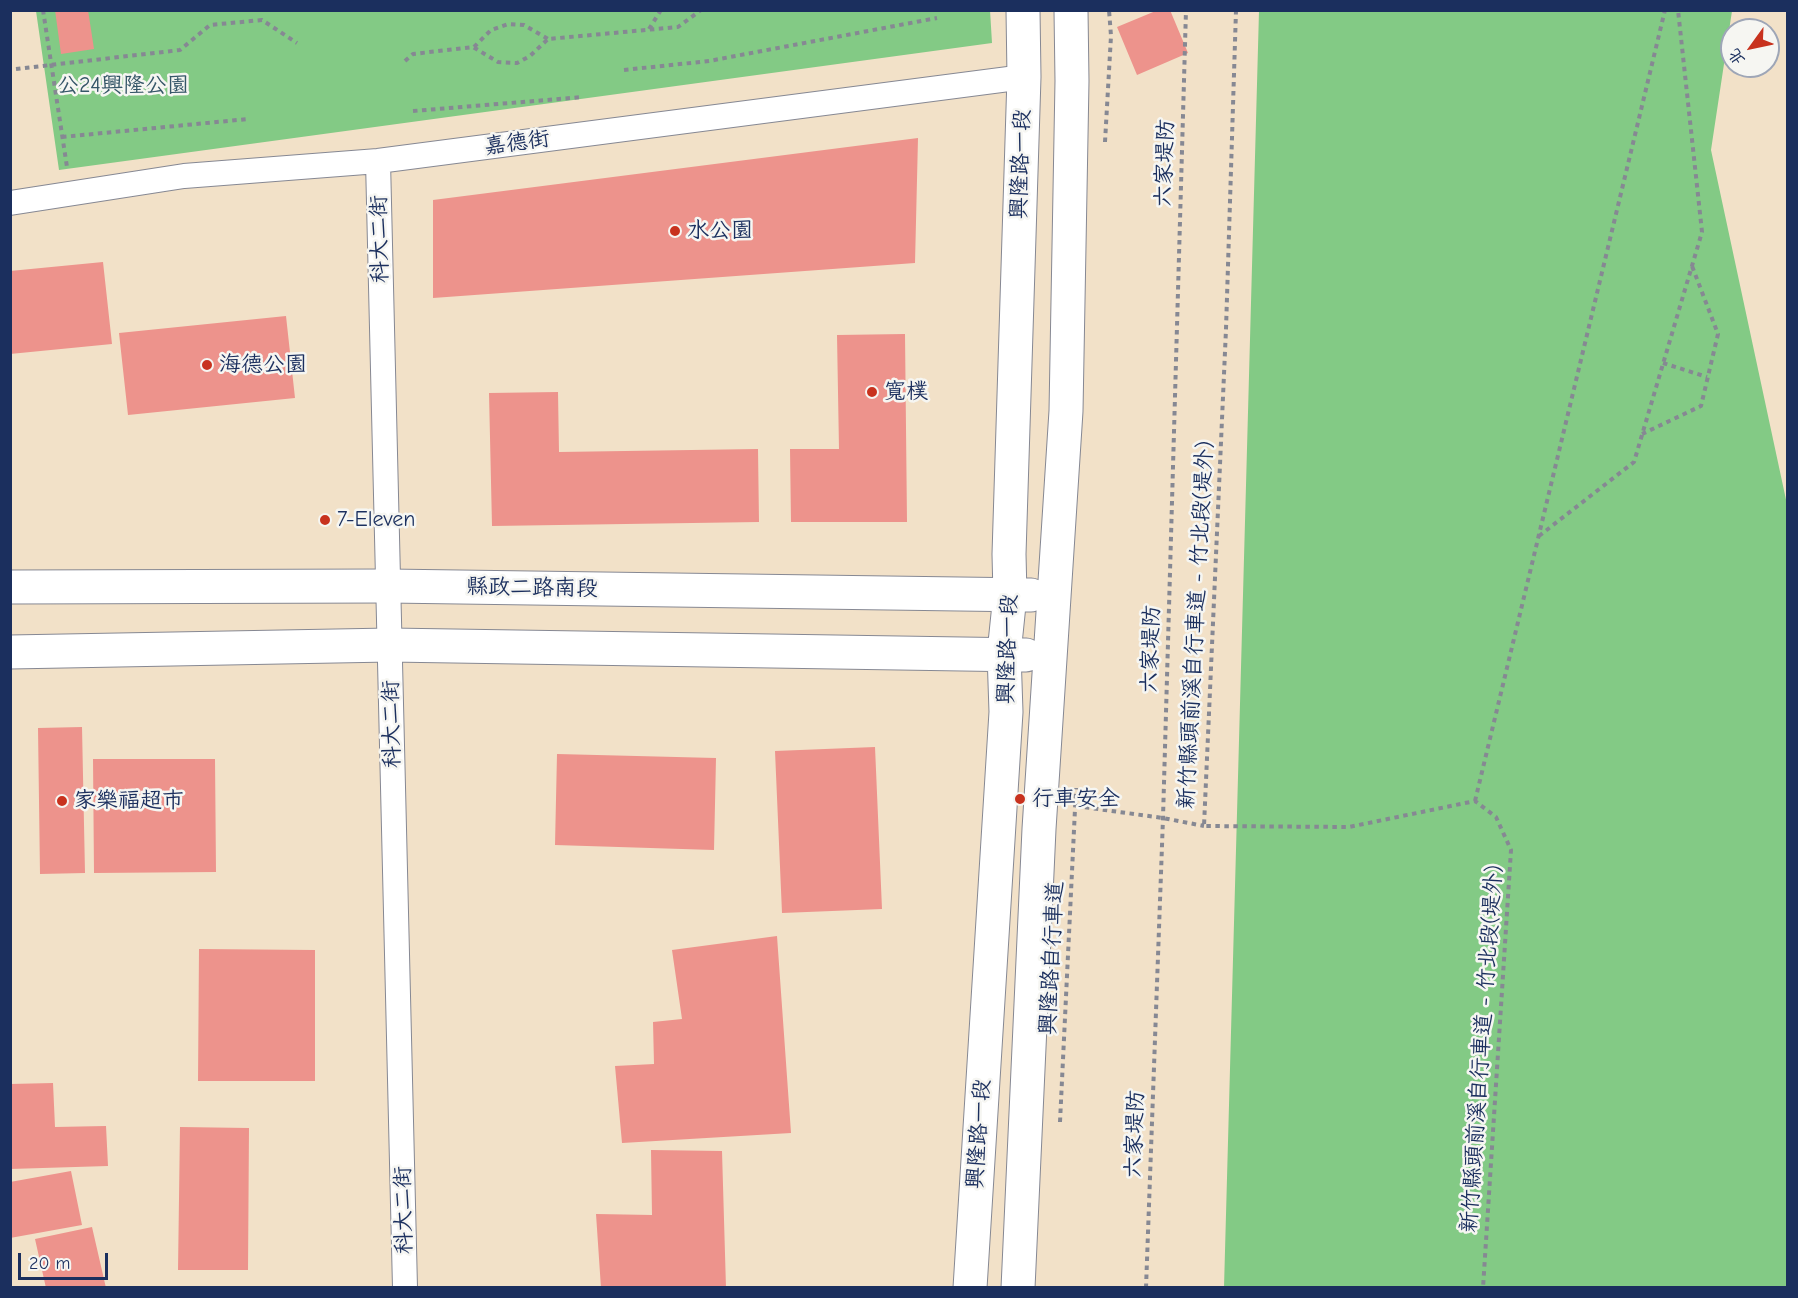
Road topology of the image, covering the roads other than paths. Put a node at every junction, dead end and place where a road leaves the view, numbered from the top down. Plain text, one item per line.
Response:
1 (1023, 10) edge
2 (1071, 10) edge
3 (1024, 77) junction
4 (378, 161) junction
5 (10, 203) edge
6 (388, 586) junction
7 (10, 587) edge
8 (1054, 594) junction
9 (1010, 595) junction
10 (390, 645) junction
11 (10, 652) edge
12 (1004, 653) junction
13 (1050, 657) junction
14 (405, 1287) edge
15 (970, 1287) edge
16 (1018, 1287) edge

1 - 3 street, 興隆路一段
2 - 8 street, 興隆路一段
3 - 4 street, 嘉德街
3 - 9 street, 興隆路一段
4 - 5 street, 嘉德街
4 - 6 street, 科大二街
6 - 7 street, 縣政二路南段
6 - 9 street, 縣政二路南段
6 - 10 street, 科大二街
8 - 9 street, 縣政二路南段
8 - 13 street, 興隆路一段
9 - 12 street, 興隆路一段
10 - 11 street
10 - 12 street
10 - 14 street, 科大二街
12 - 13 street
12 - 15 street, 興隆路一段
13 - 16 street, 興隆路一段

